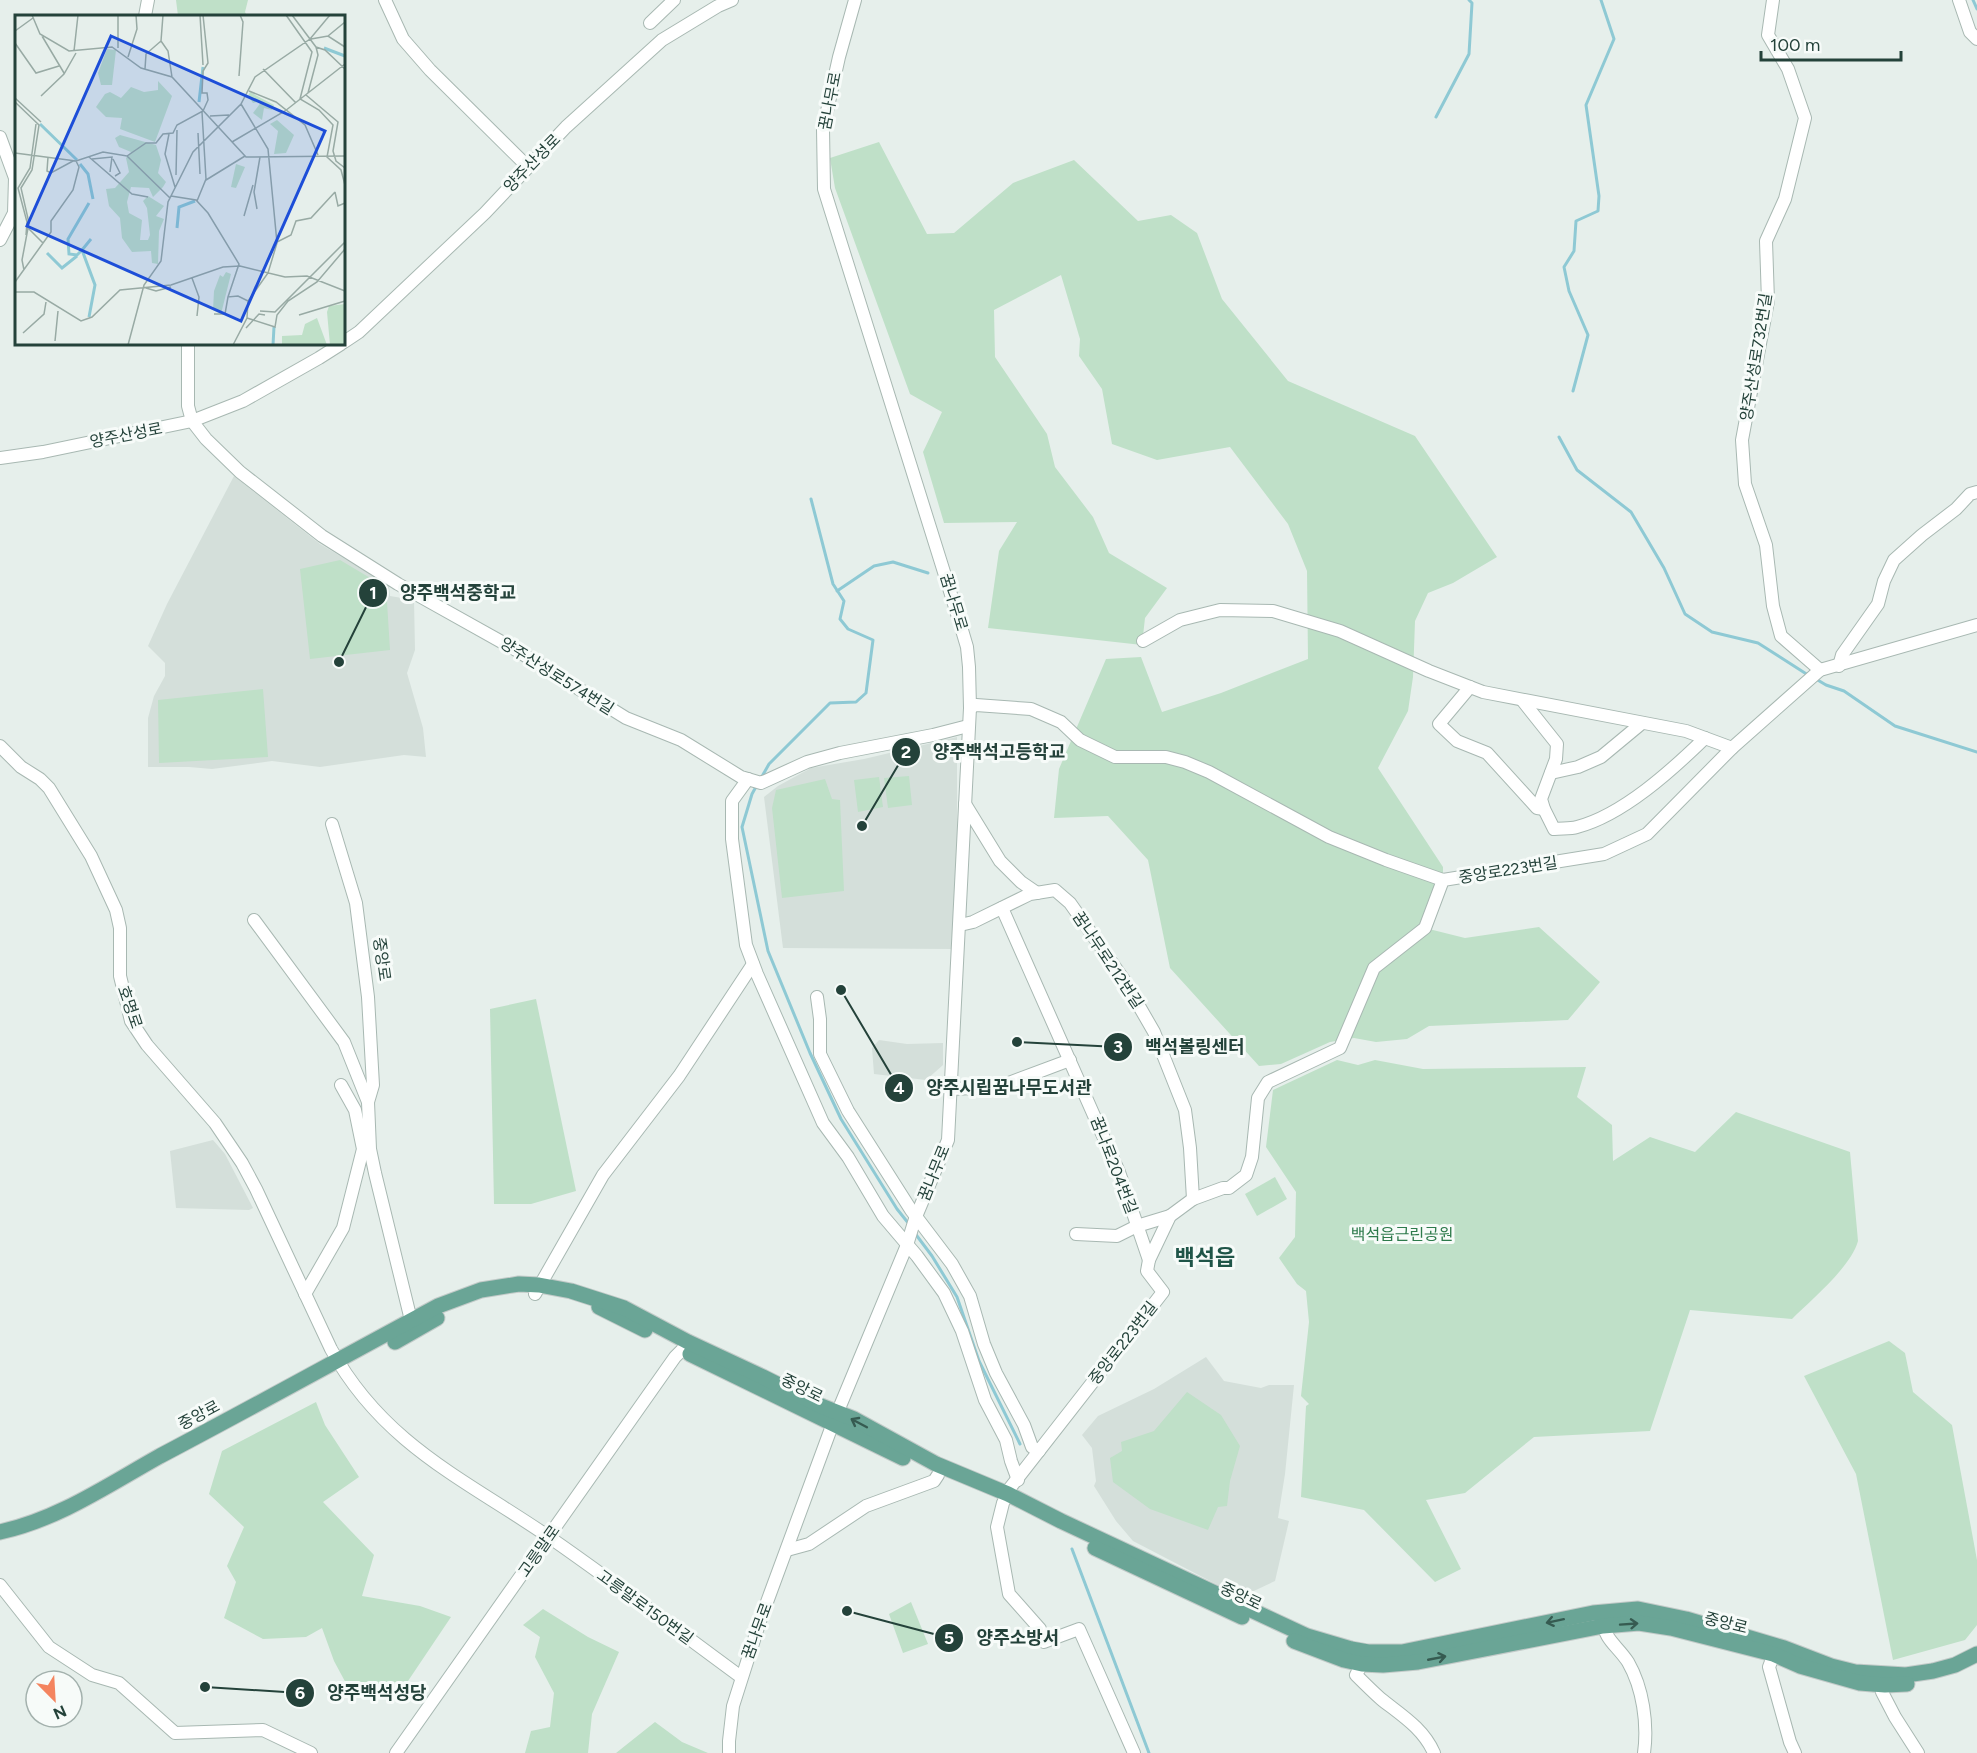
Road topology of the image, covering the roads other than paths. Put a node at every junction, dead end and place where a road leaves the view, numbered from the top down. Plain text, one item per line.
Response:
1 (148, 0) edge
2 (385, 0) edge
3 (674, 0) edge
4 (732, 0) edge
5 (855, 0) edge
6 (1773, 0) edge
7 (1959, 0) edge
8 (145, 15) edge
9 (650, 23) dead end
10 (1977, 39) edge
11 (0, 137) edge
12 (528, 167) junction
13 (15, 175) edge
14 (15, 196) edge
15 (0, 240) edge
16 (345, 341) edge
17 (188, 345) edge
18 (339, 345) edge
19 (192, 421) junction
20 (0, 458) edge
21 (1977, 492) edge
22 (1977, 625) edge
23 (1143, 641) dead end
24 (1839, 666) junction
25 (1819, 671) junction
26 (1470, 687) junction
27 (1522, 700) junction
28 (970, 708) junction
29 (1642, 723) junction
30 (968, 726) junction
31 (1705, 738) junction
32 (0, 746) edge
33 (1732, 748) junction
34 (1551, 774) junction
35 (754, 781) junction
36 (965, 804) junction
37 (1544, 809) junction
38 (332, 824) dead end
39 (1443, 880) junction
40 (1037, 893) junction
41 (1002, 908) junction
42 (254, 920) dead end
43 (960, 925) junction
44 (753, 964) junction
45 (817, 997) dead end
46 (1070, 1060) junction
47 (341, 1085) dead end
48 (951, 1089) junction
49 (368, 1102) junction
50 (1193, 1198) junction
51 (1170, 1216) junction
52 (916, 1218) junction
53 (1137, 1227) junction
54 (1076, 1234) dead end
55 (907, 1245) junction
56 (1149, 1260) junction
57 (537, 1289) junction
58 (306, 1297) junction
59 (414, 1325) junction
60 (682, 1350) junction
61 (339, 1364) junction
62 (274, 1396) junction
63 (835, 1418) junction
64 (1039, 1450) junction
65 (938, 1475) junction
66 (1020, 1477) junction
67 (1005, 1498) junction
68 (0, 1532) edge
69 (549, 1537) junction
70 (0, 1541) edge
71 (787, 1550) junction
72 (0, 1586) edge
73 (1602, 1619) junction
74 (1775, 1650) junction
75 (1977, 1654) edge
76 (1365, 1658) junction
77 (1977, 1665) edge
78 (741, 1677) junction
79 (1886, 1685) junction
80 (311, 1753) edge
81 (396, 1753) edge
82 (729, 1753) edge
83 (1134, 1753) edge
84 (1434, 1753) edge
85 (1644, 1753) edge
86 (1795, 1753) edge
87 (1918, 1753) edge

1 - 8 street
2 - 12 street
3 - 9 street
4 - 12 street, 양주산성로
5 - 28 street, 꿈나무로
6 - 25 street, 양주산성로732번길
7 - 10 street
11 - 13 street
12 - 16 street, 양주산성로
14 - 15 street
17 - 19 street
18 - 19 street, 양주산성로
19 - 20 street, 양주산성로
19 - 35 street, 양주산성로574번길
21 - 24 street
22 - 24 street, 중앙로223번길
23 - 26 street
24 - 25 street, 중앙로223번길
25 - 33 street, 중앙로223번길
26 - 27 street
26 - 37 street
27 - 29 street
27 - 34 street
28 - 30 street, 꿈나무로
28 - 39 street
29 - 31 street
29 - 34 street
30 - 35 street
30 - 36 street, 꿈나무로
31 - 33 street
31 - 37 street
32 - 58 street, 호명로
33 - 39 street, 중앙로223번길
34 - 37 street
35 - 44 street
36 - 40 street, 꿈나무로212번길
36 - 43 street, 꿈나무로
38 - 49 street, 중앙로
39 - 50 street, 중앙로223번길
40 - 41 street
40 - 50 street, 꿈나무로212번길
41 - 43 street
41 - 46 street, 꿈나로204번길
42 - 49 street, 중앙로
43 - 48 street, 꿈나무로
44 - 55 street
44 - 57 street
45 - 52 street
46 - 48 street
46 - 53 street, 꿈나로204번길
47 - 58 street
48 - 52 street, 꿈나무로
49 - 59 street, 중앙로
50 - 51 street, 중앙로223번길
51 - 53 street
51 - 56 street, 중앙로223번길
52 - 55 street, 꿈나무로
52 - 64 street
53 - 54 street
53 - 56 street, 꿈나로204번길
55 - 63 street, 꿈나무로
55 - 66 street
56 - 64 street, 중앙로223번길
57 - 59 main road, 중앙로
57 - 60 main road, 중앙로
57 - 63 main road, 중앙로
58 - 61 street, 호명로
58 - 62 street
59 - 61 main road, 중앙로
60 - 63 main road, 중앙로
60 - 69 street, 고릉말로
61 - 62 main road, 중앙로
61 - 69 street
61 - 70 main road, 중앙로
62 - 68 main road, 중앙로
63 - 65 main road, 중앙로
67 -> 63 main road, 중앙로
63 - 71 street, 꿈나무로
64 - 66 street, 중앙로223번길
65 - 67 main road, 중앙로
65 - 71 street
66 - 67 street
67 - 76 main road, 중앙로
67 - 83 street
69 - 78 street, 고릉말로150번길
69 - 81 street, 고릉말로
71 - 78 street, 꿈나무로
72 - 80 street
73 - 74 main road, 중앙로
73 - 76 main road, 중앙로
73 - 85 street
74 - 75 main road, 중앙로
74 - 79 main road, 중앙로
74 - 86 street
76 - 84 street
77 - 79 main road, 중앙로
78 - 82 street, 꿈나무로
79 - 87 street

